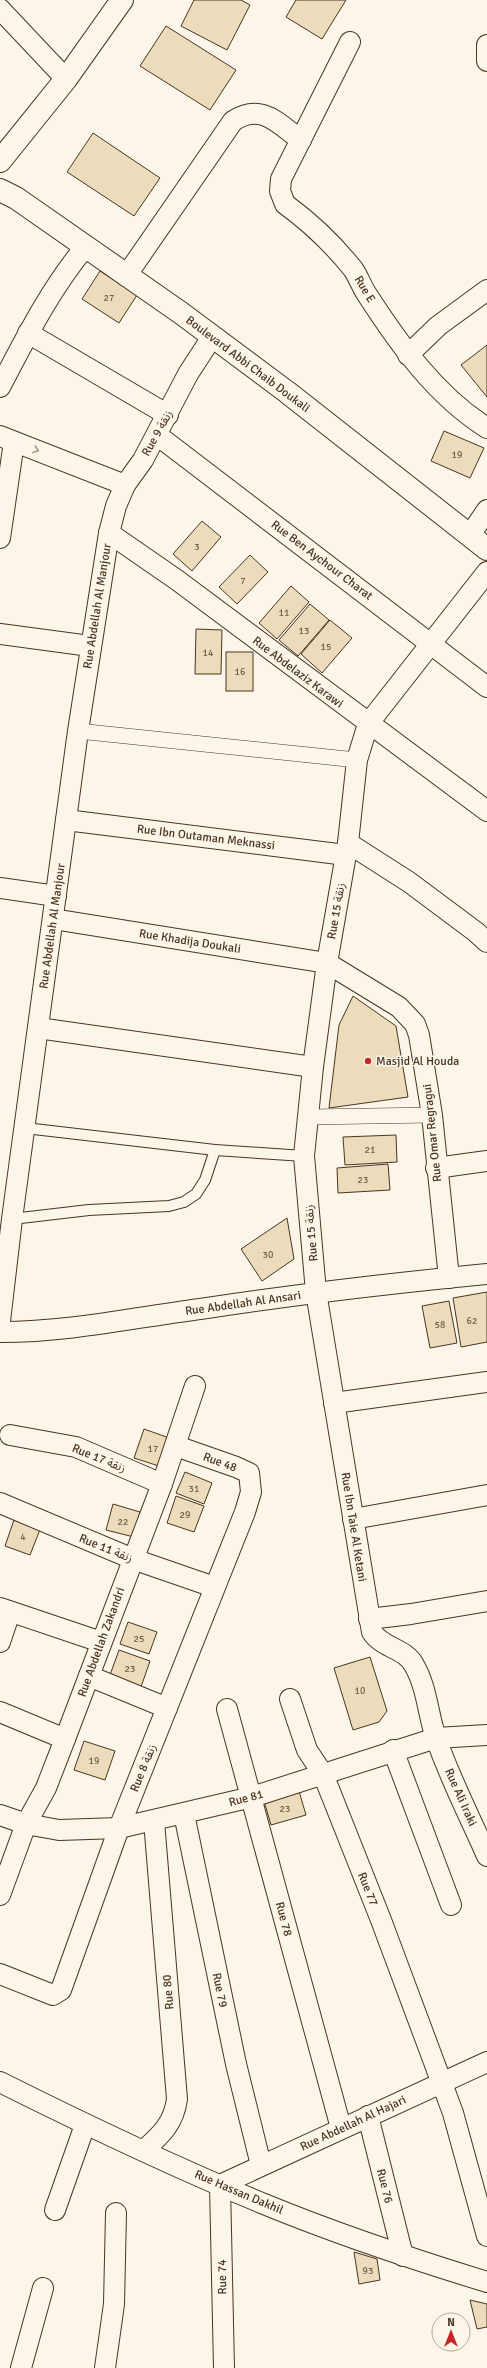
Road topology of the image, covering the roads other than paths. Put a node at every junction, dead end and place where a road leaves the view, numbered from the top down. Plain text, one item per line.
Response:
1 (122, 0) edge
2 (0, 9) edge
3 (7, 27) edge
4 (350, 42) dead end
5 (487, 45) edge
6 (487, 61) edge
7 (66, 79) junction
8 (301, 140) junction
9 (0, 161) edge
10 (0, 190) edge
11 (86, 246) junction
12 (126, 276) junction
13 (487, 290) edge
14 (28, 333) junction
15 (212, 337) junction
16 (408, 355) junction
17 (0, 387) edge
18 (168, 415) junction
19 (487, 428) edge
20 (157, 435) junction
21 (7, 439) edge
22 (125, 485) junction
23 (487, 510) edge
24 (109, 533) junction
25 (470, 535) junction
26 (0, 538) edge
27 (487, 549) edge
28 (487, 572) edge
29 (0, 634) edge
30 (432, 642) junction
31 (90, 646) junction
32 (487, 687) edge
33 (368, 724) junction
34 (78, 731) junction
35 (357, 760) junction
36 (487, 811) edge
37 (66, 820) junction
38 (347, 849) junction
39 (0, 888) edge
40 (56, 896) junction
41 (53, 919) junction
42 (487, 942) edge
43 (327, 963) junction
44 (38, 1028) junction
45 (313, 1067) junction
46 (432, 1115) junction
47 (308, 1117) junction
48 (25, 1128) junction
49 (215, 1150) junction
50 (304, 1156) junction
51 (487, 1161) edge
52 (436, 1168) junction
53 (12, 1219) junction
54 (487, 1274) edge
55 (449, 1278) junction
56 (316, 1292) junction
57 (0, 1321) edge
58 (0, 1332) edge
59 (487, 1382) edge
60 (195, 1386) dead end
61 (334, 1403) junction
62 (10, 1435) dead end
63 (176, 1446) junction
64 (162, 1484) junction
65 (487, 1495) edge
66 (0, 1503) edge
67 (244, 1512) joint
68 (353, 1519) junction
69 (133, 1559) junction
70 (214, 1587) junction
71 (487, 1601) edge
72 (5, 1610) edge
73 (369, 1618) junction
74 (0, 1642) edge
75 (101, 1642) junction
76 (89, 1676) junction
77 (290, 1699) dead end
78 (167, 1708) junction
79 (227, 1709) dead end
80 (0, 1712) edge
81 (487, 1735) edge
82 (436, 1738) junction
83 (65, 1739) junction
84 (393, 1750) junction
85 (323, 1774) junction
86 (252, 1797) junction
87 (184, 1814) junction
88 (0, 1815) edge
89 (154, 1821) junction
90 (26, 1824) junction
91 (119, 1828) junction
92 (487, 1856) edge
93 (0, 1894) edge
94 (451, 1905) dead end
95 (0, 1974) edge
96 (487, 2062) edge
97 (0, 2082) edge
98 (441, 2082) junction
99 (368, 2116) junction
100 (85, 2125) junction
101 (341, 2128) junction
102 (144, 2150) junction
103 (262, 2165) junction
104 (220, 2185) junction
105 (55, 2210) dead end
106 (116, 2213) dead end
107 (487, 2236) edge
108 (403, 2256) junction
109 (487, 2282) edge
110 (43, 2288) dead end
111 (21, 2368) edge
112 (106, 2368) edge
113 (224, 2368) edge

1 - 7 street
2 - 3 street
3 - 7 street
4 - 8 street, Rue E
5 - 6 street
7 - 9 street
8 - 12 street
8 - 16 street, Rue E
10 - 11 street, Boulevard Abbi Chaib Doukali
11 - 12 street, Boulevard Abbi Chaib Doukali
11 - 14 street
12 - 15 street, Boulevard Abbi Chaib Doukali
13 - 16 street
14 - 17 street
14 - 18 street
15 - 18 street, Rue 9 زنقة
15 - 25 street, Boulevard Abbi Chaib Doukali
16 - 19 street, Rue E
18 - 20 street, Rue 9 زنقة
20 - 22 street, Rue 9 زنقة
20 - 30 street, Rue Ben Aychour Charat
21 -> 22 street
21 - 26 street
22 - 24 street, Rue 9 زنقة
23 - 25 street
24 - 31 street, Rue Abdellah Al Manjour
24 - 33 street, Rue Abdelaziz Karawi
25 - 27 street, Boulevard Abbi Chaib Doukali
28 - 30 street, Rue 15 زنقة
29 - 31 street
30 - 32 street, Rue Ben Aychour Charat
30 - 33 street, Rue 15 زنقة
31 - 34 street, Rue Abdellah Al Manjour
33 - 35 street, Rue 15 زنقة
33 - 36 street, Rue Abdelaziz Karawi
34 - 35 street
34 - 37 street, Rue Abdellah Al Manjour
35 - 38 street, Rue 15 زنقة
37 - 38 street, Rue Ibn Outaman Meknassi
37 - 40 street, Rue Abdellah Al Manjour
38 - 42 street
38 - 43 street, Rue 15 زنقة
39 - 40 street
40 - 41 street, Rue Abdellah Al Manjour
41 - 43 street, Rue Khadija Doukali
41 - 44 street, Rue Abdellah Al Manjour
43 - 45 street, Rue 15 زنقة
43 - 46 street, Rue Omar Regragui
44 - 45 street
44 - 48 street, Rue Abdellah Al Manjour
45 - 47 street, Rue 15 زنقة
46 - 47 street
46 - 52 street, Rue Omar Regragui
47 - 50 street, Rue 15 زنقة
48 - 49 lane
48 - 53 street, Rue Abdellah Al Manjour
49 - 50 lane
49 - 53 lane
50 - 56 street, Rue 15 زنقة
51 - 52 street
52 - 55 street, Rue Omar Regragui
53 - 57 street, Rue Abdellah Al Manjour
54 - 55 street, Rue Abdellah Al Ansari
55 - 56 street, Rue Abdellah Al Ansari
56 - 58 street, Rue Abdellah Al Ansari
56 - 61 street, Rue Ibn Taie Al Ketani
59 - 61 street
60 - 63 street, Rue Abdellah Zakandri
61 - 68 street, Rue Ibn Taie Al Ketani
62 - 64 street, Rue 17 زنقة
63 - 64 street, Rue Abdellah Zakandri
63 - 67 street, Rue 48
64 - 69 street, Rue Abdellah Zakandri
65 - 68 street
66 - 69 street, Rue 11 زنقة
67 - 70 street, Rue 8 زنقة
68 - 73 street, Rue Ibn Taie Al Ketani
69 - 70 street, Rue 11 زنقة
69 - 75 street, Rue Abdellah Zakandri
70 - 78 street, Rue 8 زنقة
71 - 73 street
72 - 74 street
72 - 75 street
73 - 82 street, Rue Ibn Taie Al Ketani
75 - 76 street, Rue Abdellah Zakandri
76 - 78 street
76 - 83 street, Rue Abdellah Zakandri
77 - 85 street, Rue 77
78 - 91 street, Rue 8 زنقة
79 - 86 street, Rue 78
80 - 83 street
81 - 82 street, Rue 81
82 - 84 street, Rue 81
82 - 92 street, Rue Ali Iraki
83 - 90 street, Rue Abdellah Zakandri
84 - 85 street, Rue 81
84 - 94 street
85 - 86 street, Rue 81
85 - 98 street, Rue 77
86 - 87 street, Rue 81
86 - 101 street, Rue 78
87 - 89 street, Rue 81
87 - 103 street, Rue 79
88 - 90 street, Rue 81
89 - 91 street, Rue 81
89 - 102 street, Rue 80
90 - 91 street, Rue 81
90 - 93 street, Rue Abdellah Zakandri
91 - 95 street, Rue 8 زنقة
96 - 98 street, Rue Abdellah Al Hajari
97 - 100 street, Rue Hassan Dakhil
98 - 99 street, Rue Abdellah Al Hajari
98 - 107 street, Rue 77
99 - 101 street, Rue Abdellah Al Hajari
99 - 108 street, Rue 76
100 - 102 street, Rue Hassan Dakhil
100 - 105 street
101 - 103 street, Rue Abdellah Al Hajari
102 - 104 street, Rue Hassan Dakhil
103 - 104 street, Rue Abdellah Al Hajari
104 - 108 street, Rue Hassan Dakhil
104 - 113 street, Rue 74
106 - 112 street
108 - 109 street, Rue Hassan Dakhil
110 - 111 street

